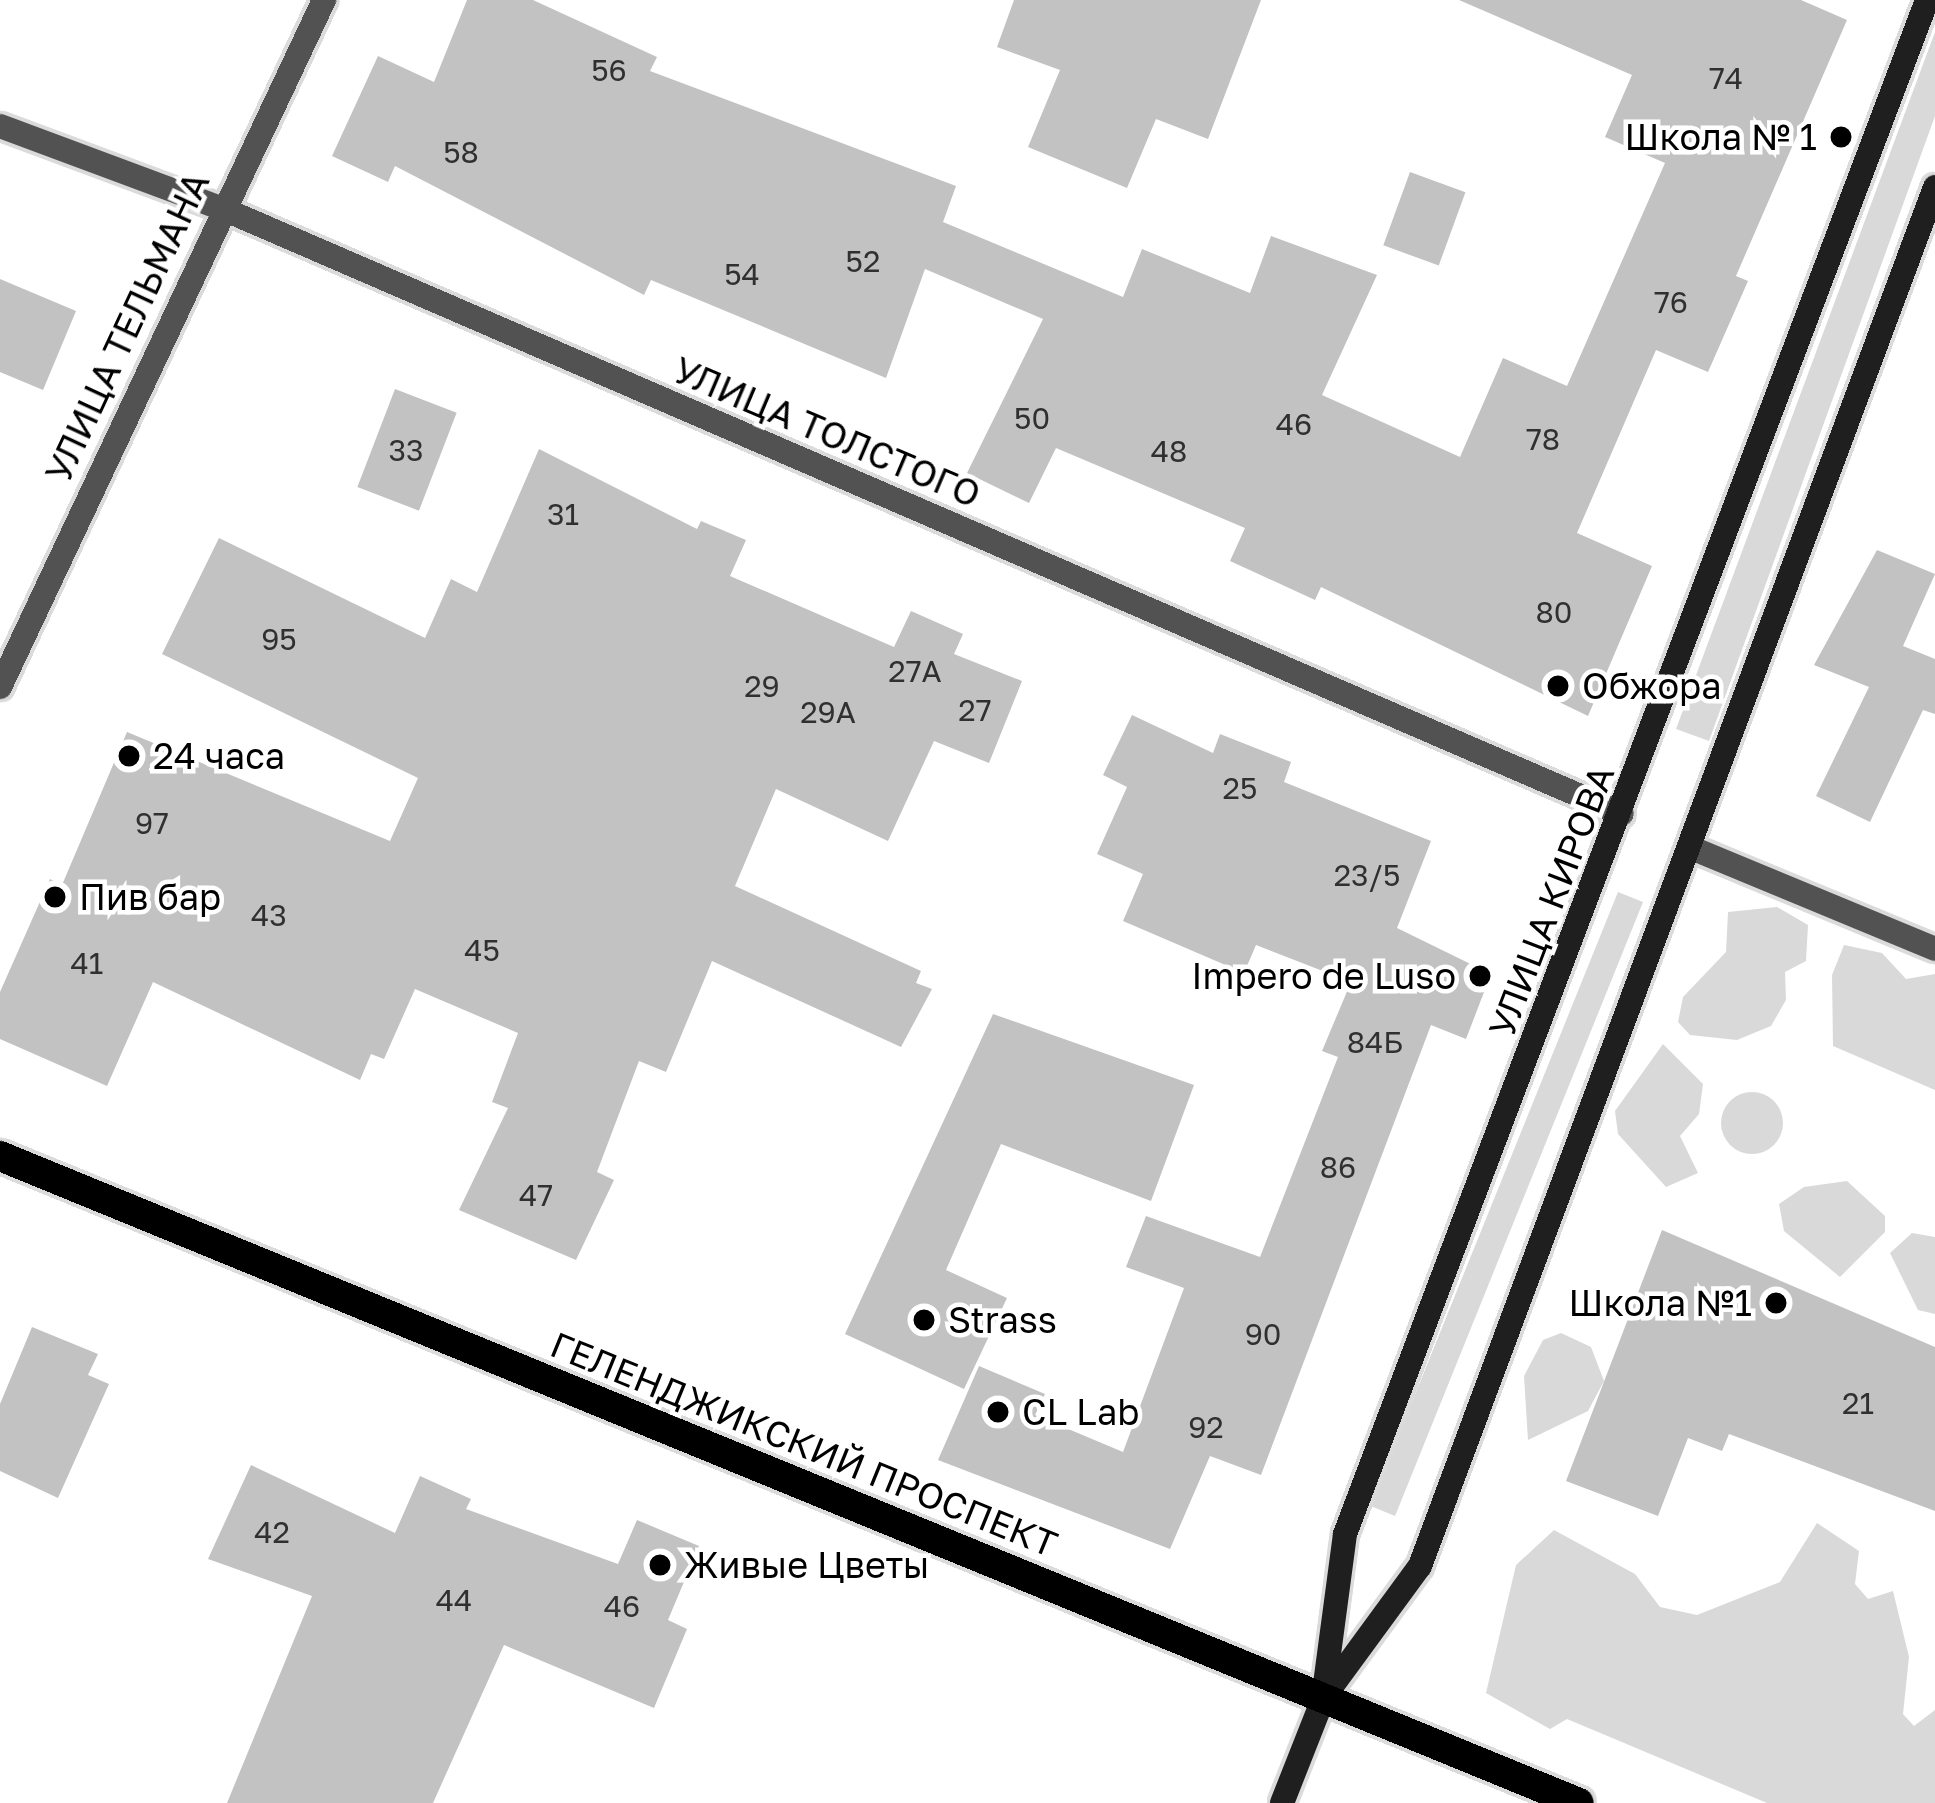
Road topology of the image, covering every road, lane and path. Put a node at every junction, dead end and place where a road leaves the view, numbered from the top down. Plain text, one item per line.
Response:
1 (324, 0) edge
2 (1927, 0) edge
3 (0, 126) edge
4 (1935, 187) edge
5 (221, 208) junction
6 (0, 687) edge
7 (1622, 814) junction
8 (1689, 847) junction
9 (1935, 949) edge
10 (0, 1156) edge
11 (1323, 1699) junction
12 (1282, 1803) edge
13 (1579, 1803) edge

1 - 5 street, УЛИЦА ТЕЛЬМАНА
2 - 7 main road, УЛИЦА КИРОВА
3 - 5 street, УЛИЦА ТОЛСТОГО
4 - 8 main road, УЛИЦА КИРОВА
5 - 6 street, УЛИЦА ТЕЛЬМАНА
5 - 7 street, УЛИЦА ТОЛСТОГО
7 - 11 main road, УЛИЦА КИРОВА
8 - 9 street
8 - 11 main road, УЛИЦА КИРОВА
10 - 11 main road, ГЕЛЕНДЖИКСКИЙ ПРОСПЕКТ
11 - 12 main road, УЛИЦА КИРОВА
11 - 13 main road, ГЕЛЕНДЖИКСКИЙ ПРОСПЕКТ

